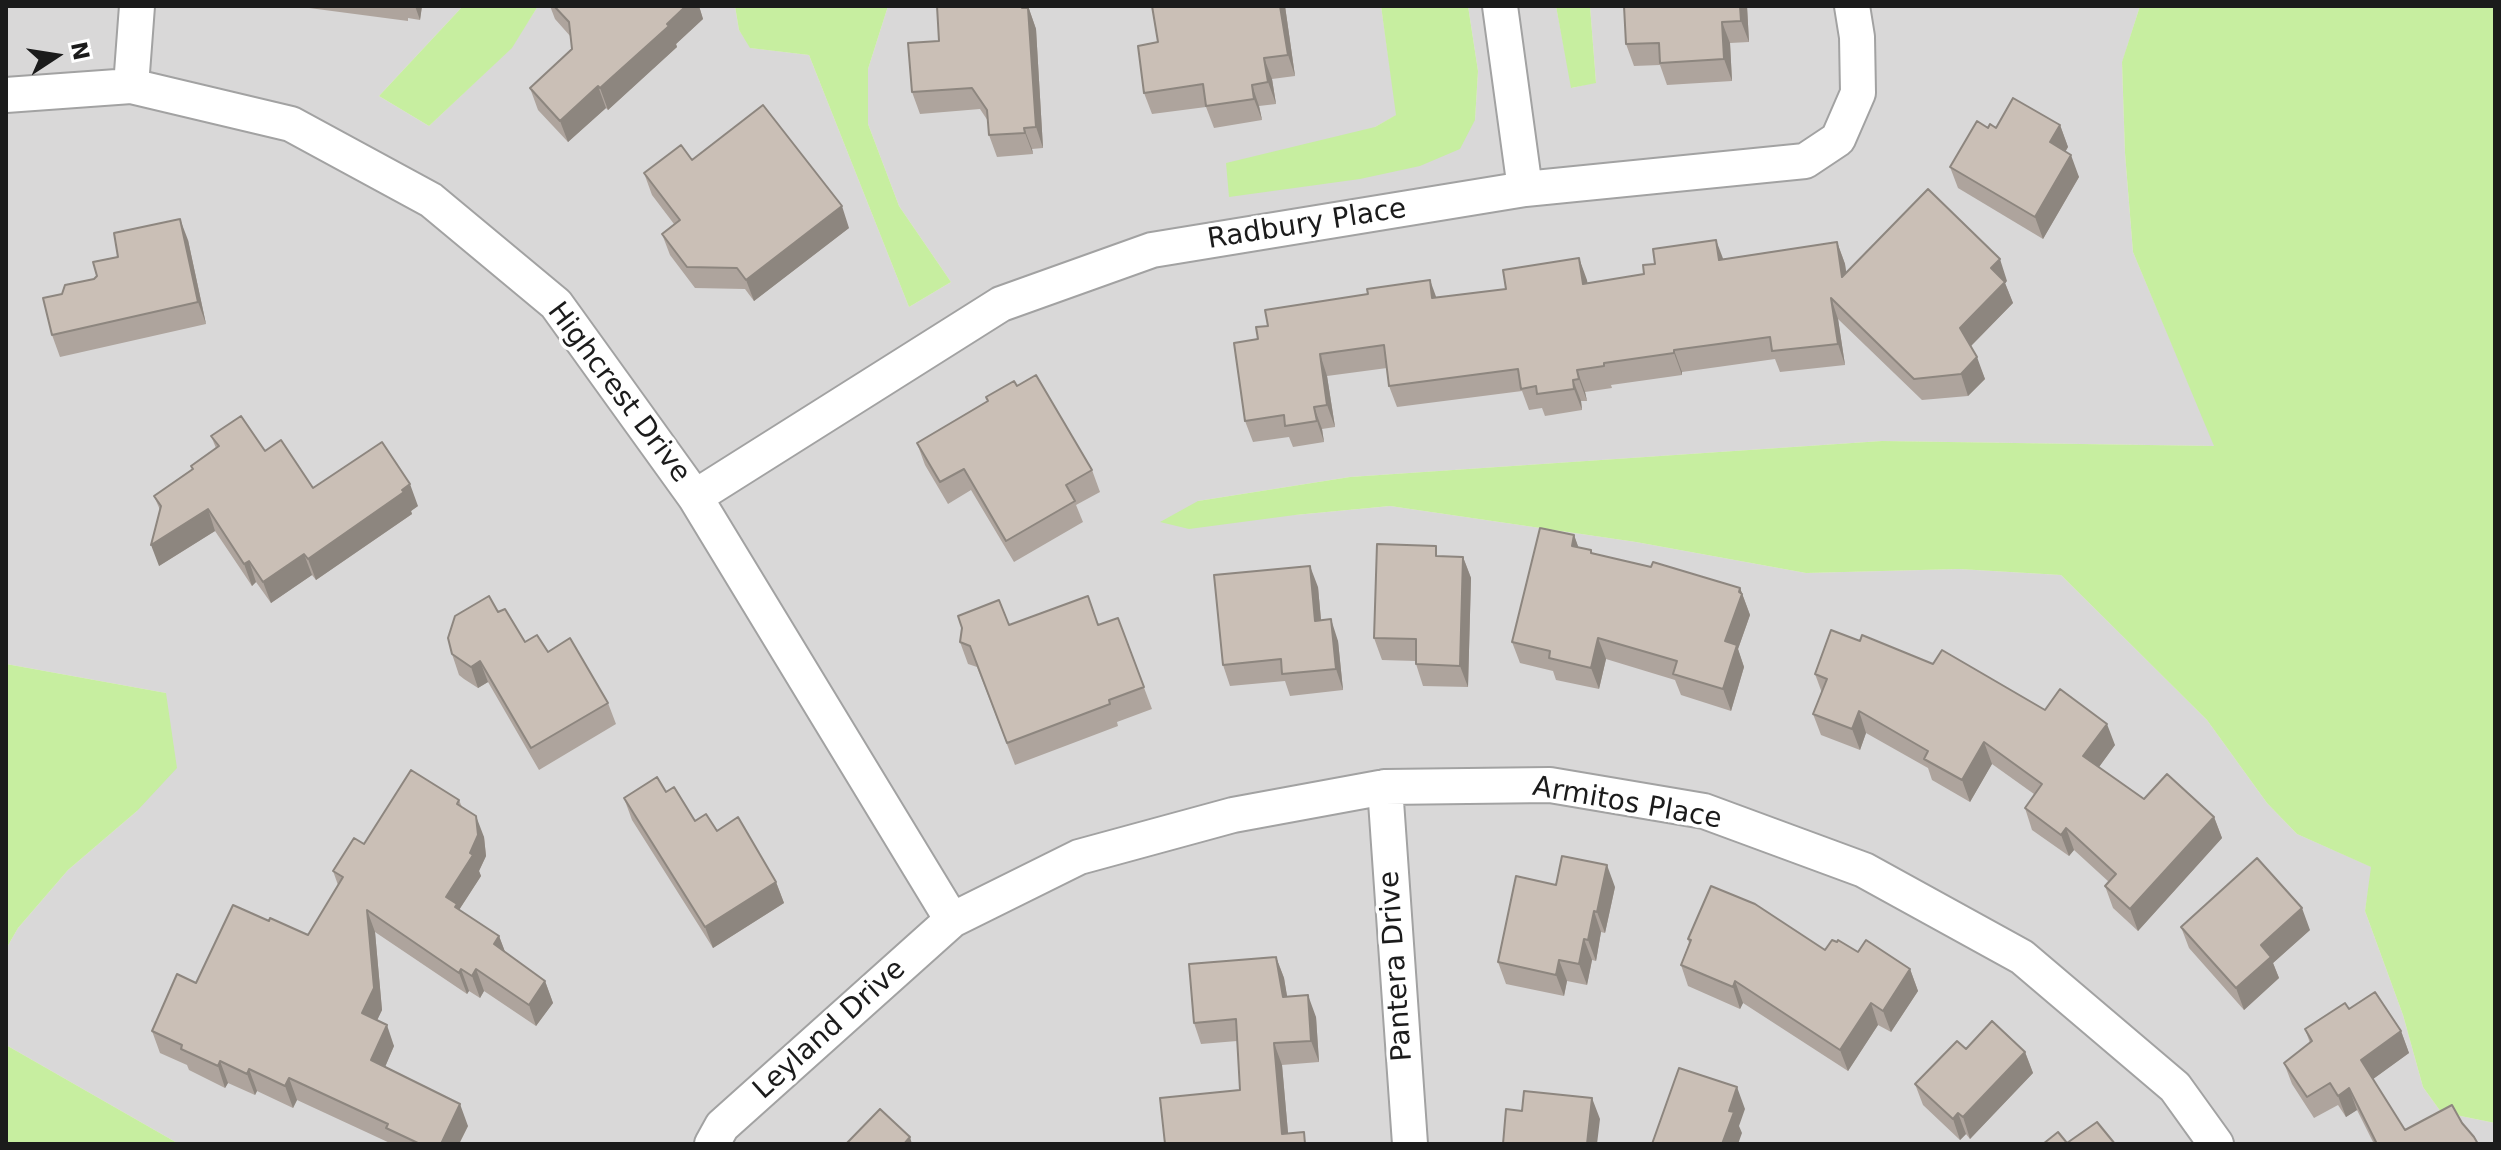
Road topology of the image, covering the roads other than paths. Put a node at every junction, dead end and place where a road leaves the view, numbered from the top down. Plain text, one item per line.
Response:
1 (137, 6) edge
2 (1500, 6) edge
3 (1852, 6) edge
4 (131, 86) junction
5 (6, 95) edge
6 (1525, 189) junction
7 (695, 497) junction
8 (1385, 787) junction
9 (952, 920) junction
10 (712, 1144) edge
11 (1410, 1144) edge
12 (2216, 1144) edge

1 - 4 street
2 - 6 street
3 - 6 street, Radbury Place
4 - 5 street, Highcrest Drive
4 - 7 street, Highcrest Drive
6 - 7 street, Radbury Place
7 - 9 street, Highcrest Drive
8 - 9 street, Armitos Place
8 - 11 street, Pantera Drive
8 - 12 street, Armitos Place
9 - 10 street, Leyland Drive

